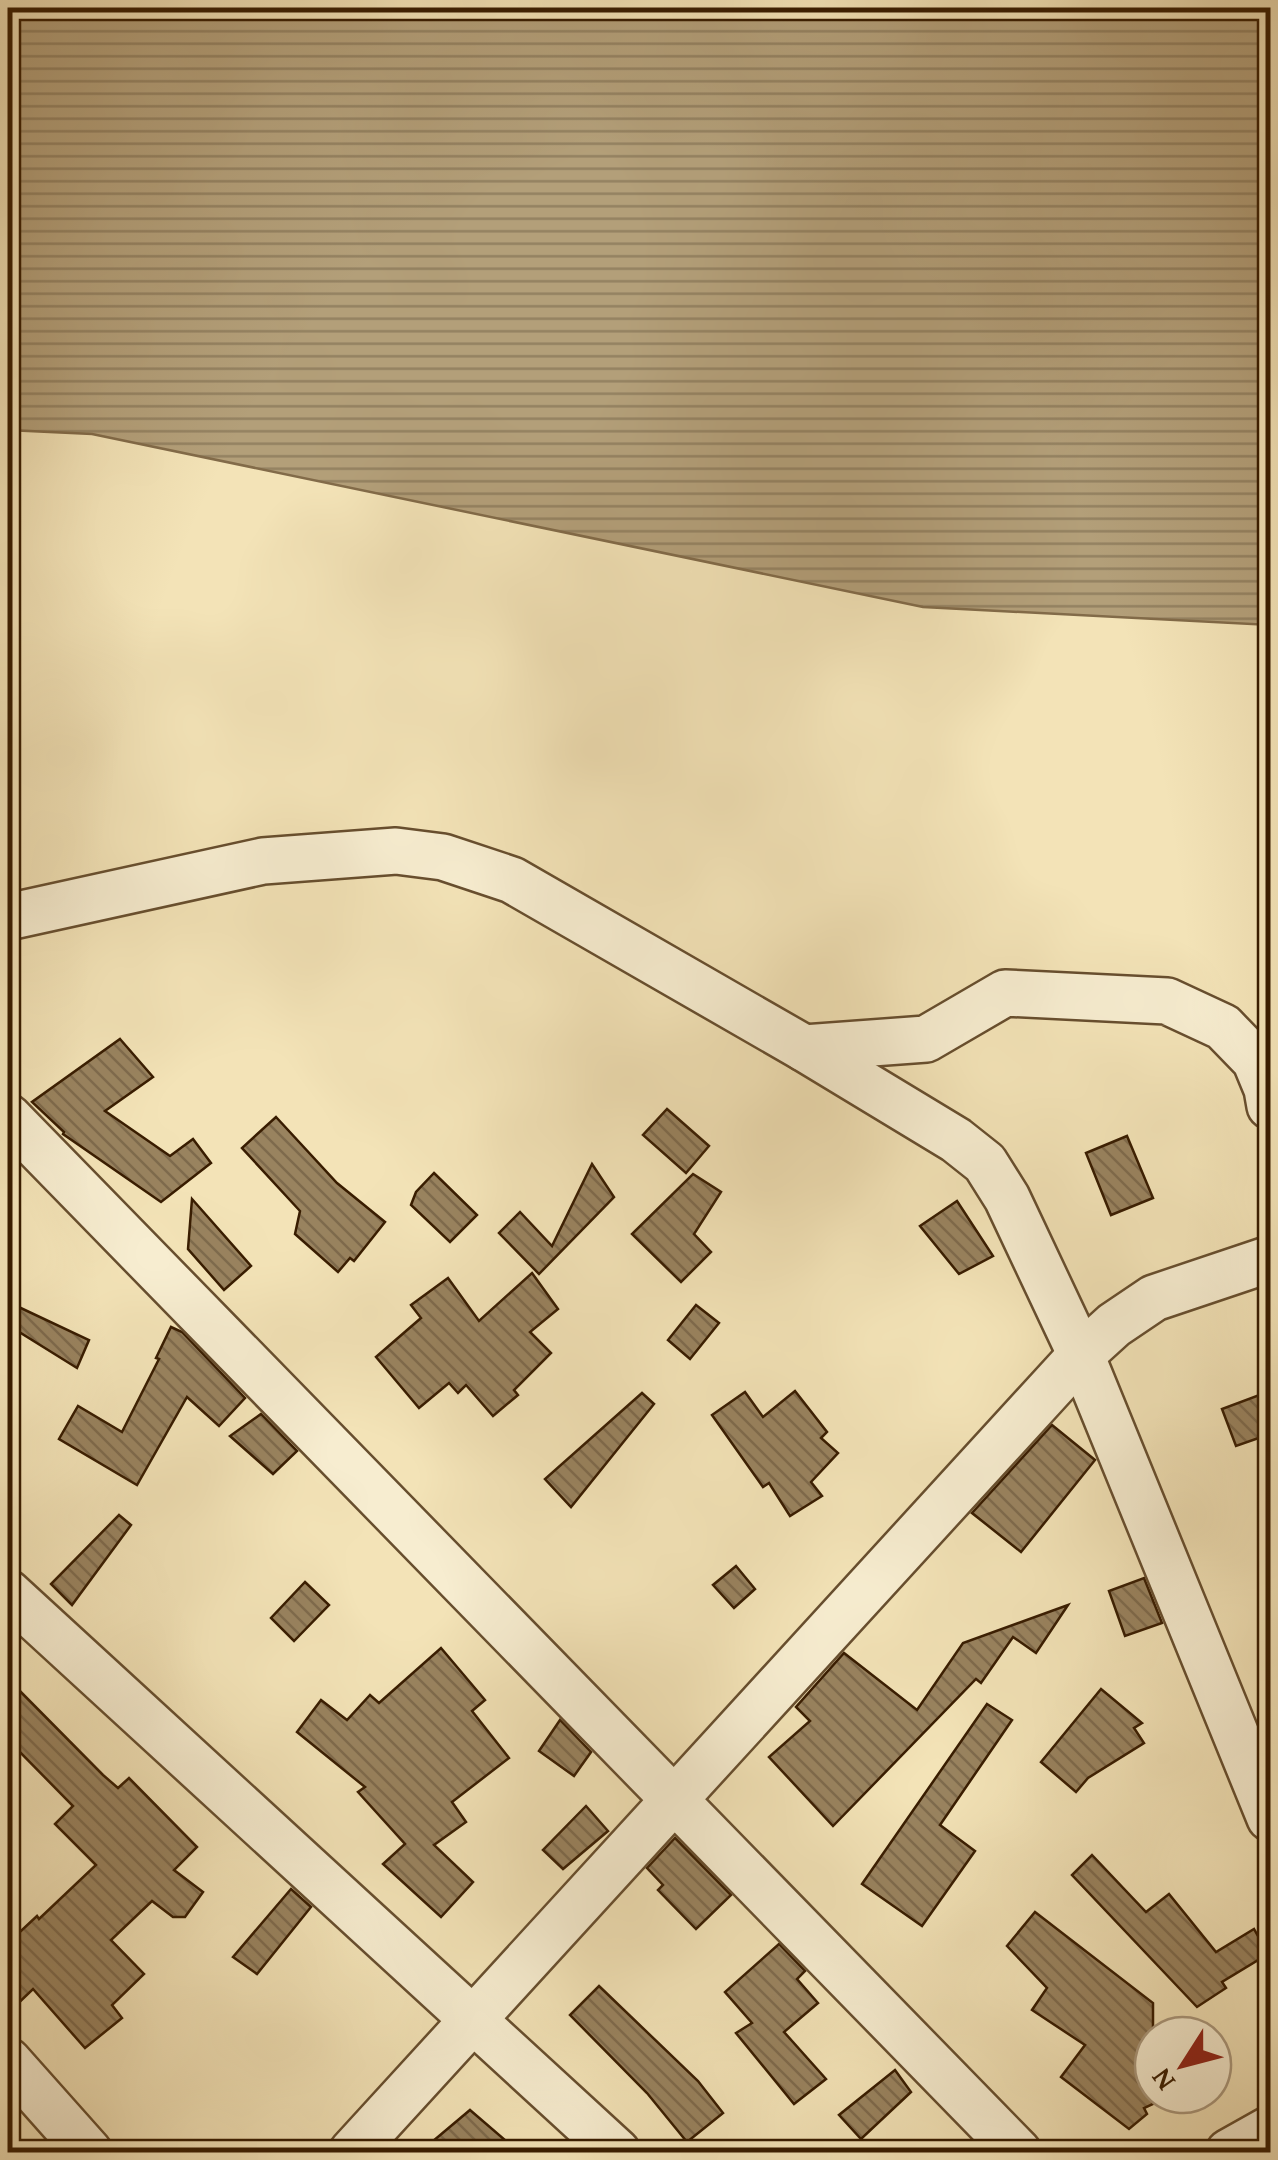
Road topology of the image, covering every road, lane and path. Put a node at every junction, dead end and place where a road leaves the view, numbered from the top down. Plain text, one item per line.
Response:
1 (8, 916) edge
2 (804, 1048) junction
3 (1270, 1106) edge
4 (8, 1117) edge
5 (1270, 1259) edge
6 (1081, 1355) junction
7 (8, 1592) edge
8 (675, 1798) junction
9 (1270, 1818) edge
10 (472, 2018) junction
11 (8, 2061) edge
12 (1270, 2129) edge
13 (89, 2152) edge
14 (352, 2152) edge
15 (616, 2152) edge
16 (1018, 2152) edge
17 (1229, 2152) edge

1 - 2 street
2 - 3 street
2 - 6 street
4 - 8 street
5 - 6 street
6 - 8 street
6 - 9 street
7 - 10 street
8 - 10 street
8 - 16 street
10 - 14 street
10 - 15 street
11 - 13 street
12 - 17 street

